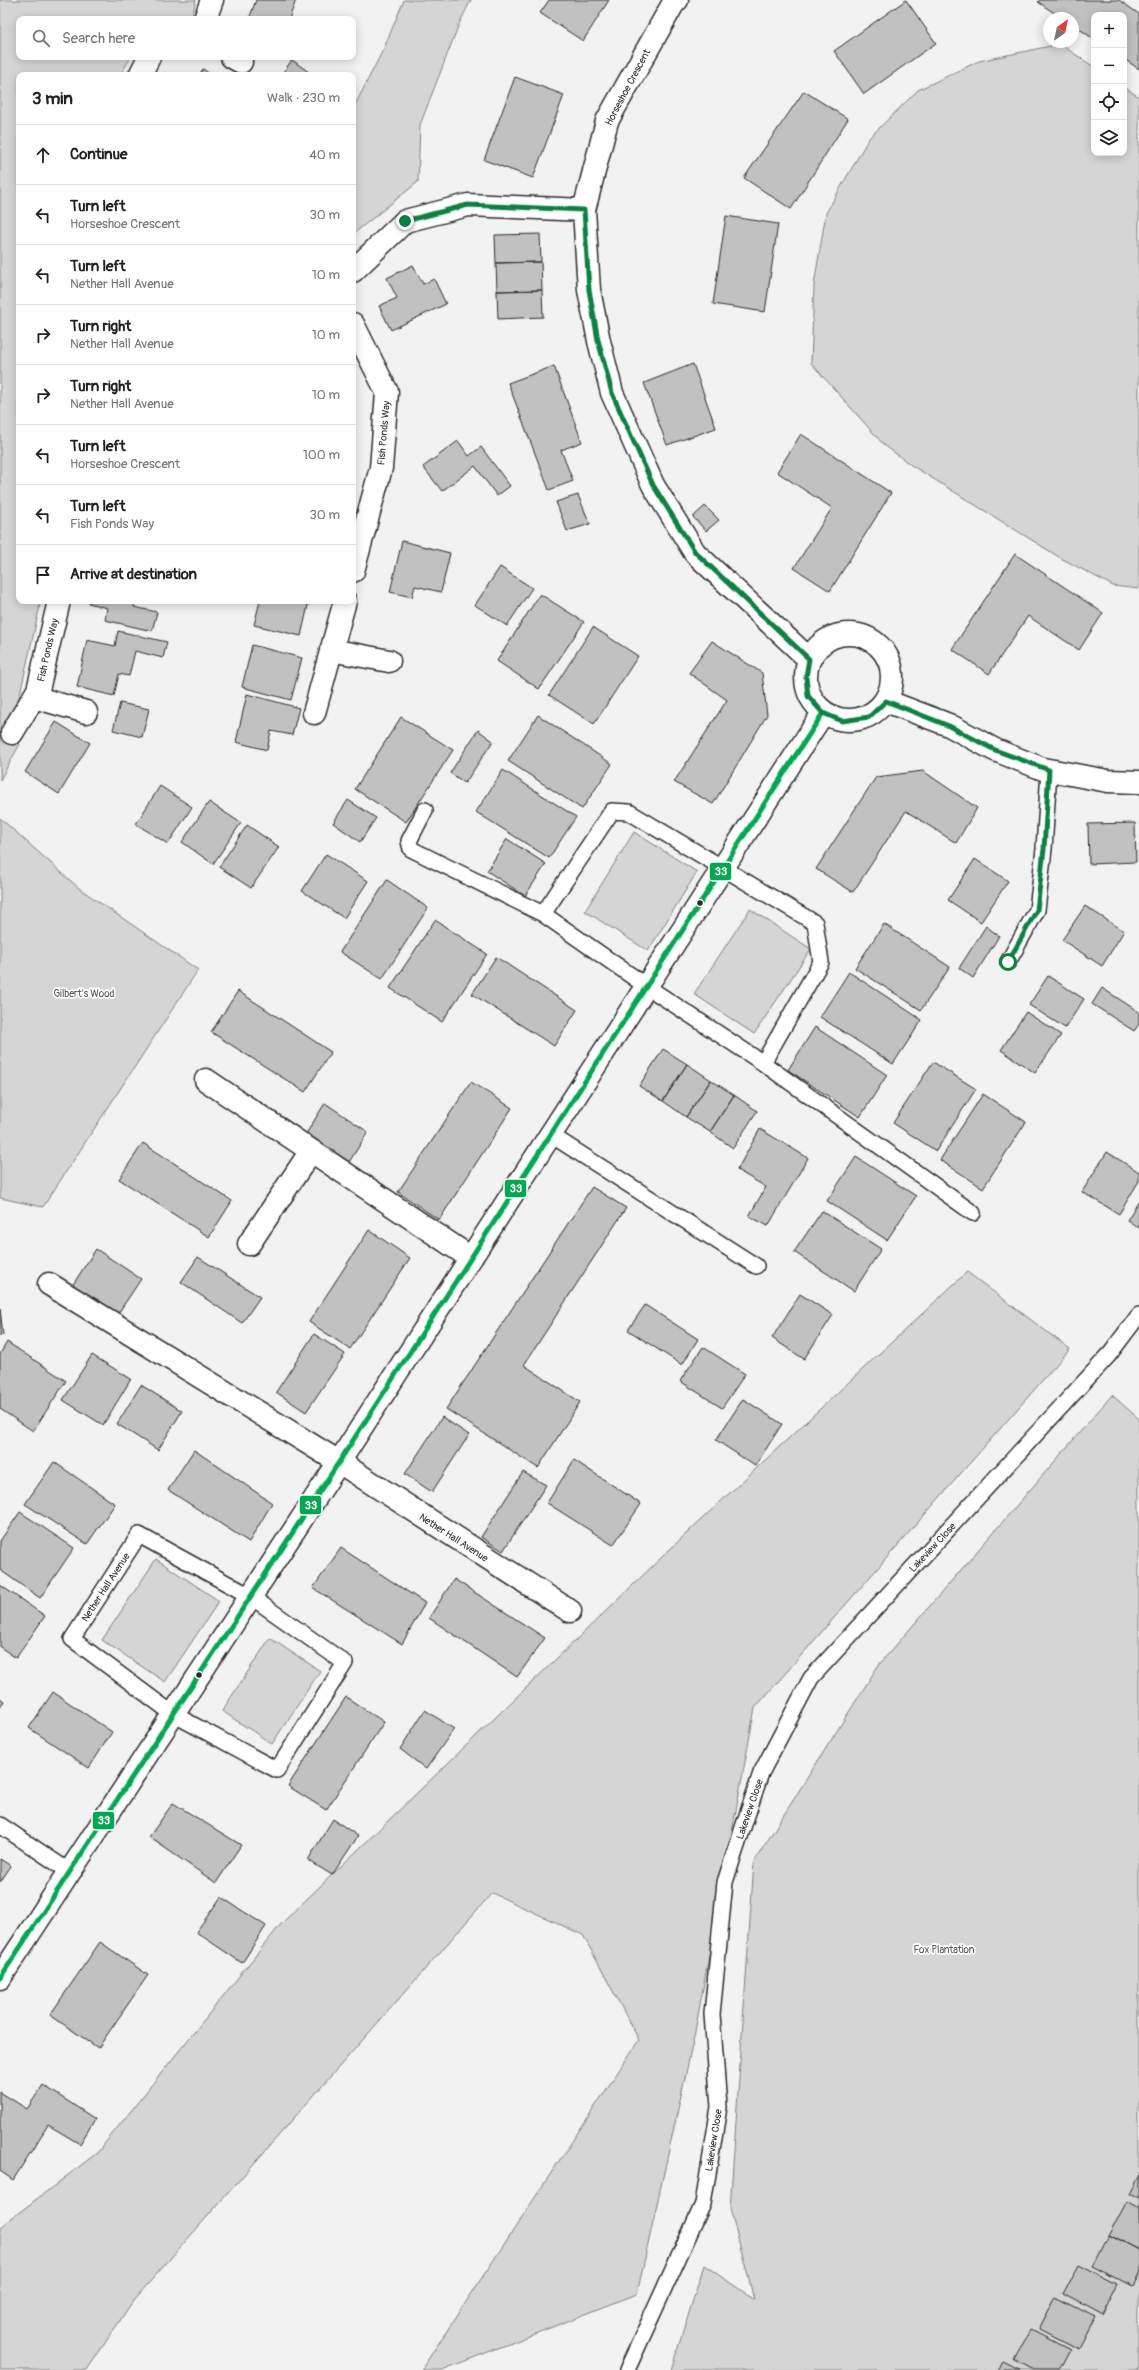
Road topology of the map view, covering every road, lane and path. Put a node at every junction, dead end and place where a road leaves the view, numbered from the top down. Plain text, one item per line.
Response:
1 (212, 0) edge
2 (677, 0) edge
3 (206, 16) edge
4 (148, 60) edge
5 (142, 72) edge
6 (584, 210) junction
7 (356, 268) edge
8 (356, 330) edge
9 (356, 560) edge
10 (58, 604) edge
11 (344, 604) edge
12 (331, 650) junction
13 (809, 659) junction
14 (389, 661) dead end
15 (34, 697) junction
16 (886, 701) junction
17 (86, 712) dead end
18 (314, 713) dead end
19 (823, 713) junction
20 (12, 733) dead end
21 (1049, 770) junction
22 (1139, 782) edge
23 (425, 810) dead end
24 (722, 869) junction
25 (543, 914) junction
26 (1008, 962) dead end
27 (646, 986) junction
28 (763, 1063) junction
29 (206, 1080) dead end
30 (550, 1134) junction
31 (311, 1151) junction
32 (973, 1213) dead end
33 (249, 1244) dead end
34 (471, 1258) junction
35 (756, 1266) dead end
36 (49, 1284) dead end
37 (1139, 1315) edge
38 (339, 1462) junction
39 (250, 1596) junction
40 (570, 1611) dead end
41 (173, 1714) junction
42 (0, 1825) edge
43 (70, 1872) junction
44 (0, 1978) edge
45 (627, 2370) edge

1 - 3 street
2 - 6 street, Horseshoe Crescent
4 - 5 street
6 - 7 street
6 - 13 street, Horseshoe Crescent
8 - 9 street, Fish Ponds Way
10 - 15 street, Fish Ponds Way
11 - 12 street
12 - 14 street
12 - 18 street
13 - 16 street
13 - 19 street
15 - 17 street
15 - 20 street, Fish Ponds Way
16 - 19 street
16 - 21 street
19 - 24 street
21 - 22 street
21 - 26 lane
23 - 25 lane
24 - 25 lane
24 - 27 street
24 - 28 lane
25 - 27 lane
27 - 28 lane
27 - 30 street
28 - 32 lane
29 - 31 street
30 - 34 street
30 - 35 lane
31 - 33 street
31 - 34 street
34 - 38 street
36 - 38 street, Nether Hall Avenue
37 - 45 lane, Lakeview Close
38 - 39 street
38 - 40 street, Nether Hall Avenue
39 - 41 street
39 - 41 lane, Nether Hall Avenue
39 - 41 lane, Nether Hall Avenue
41 - 43 street
42 - 43 lane
43 - 44 street

